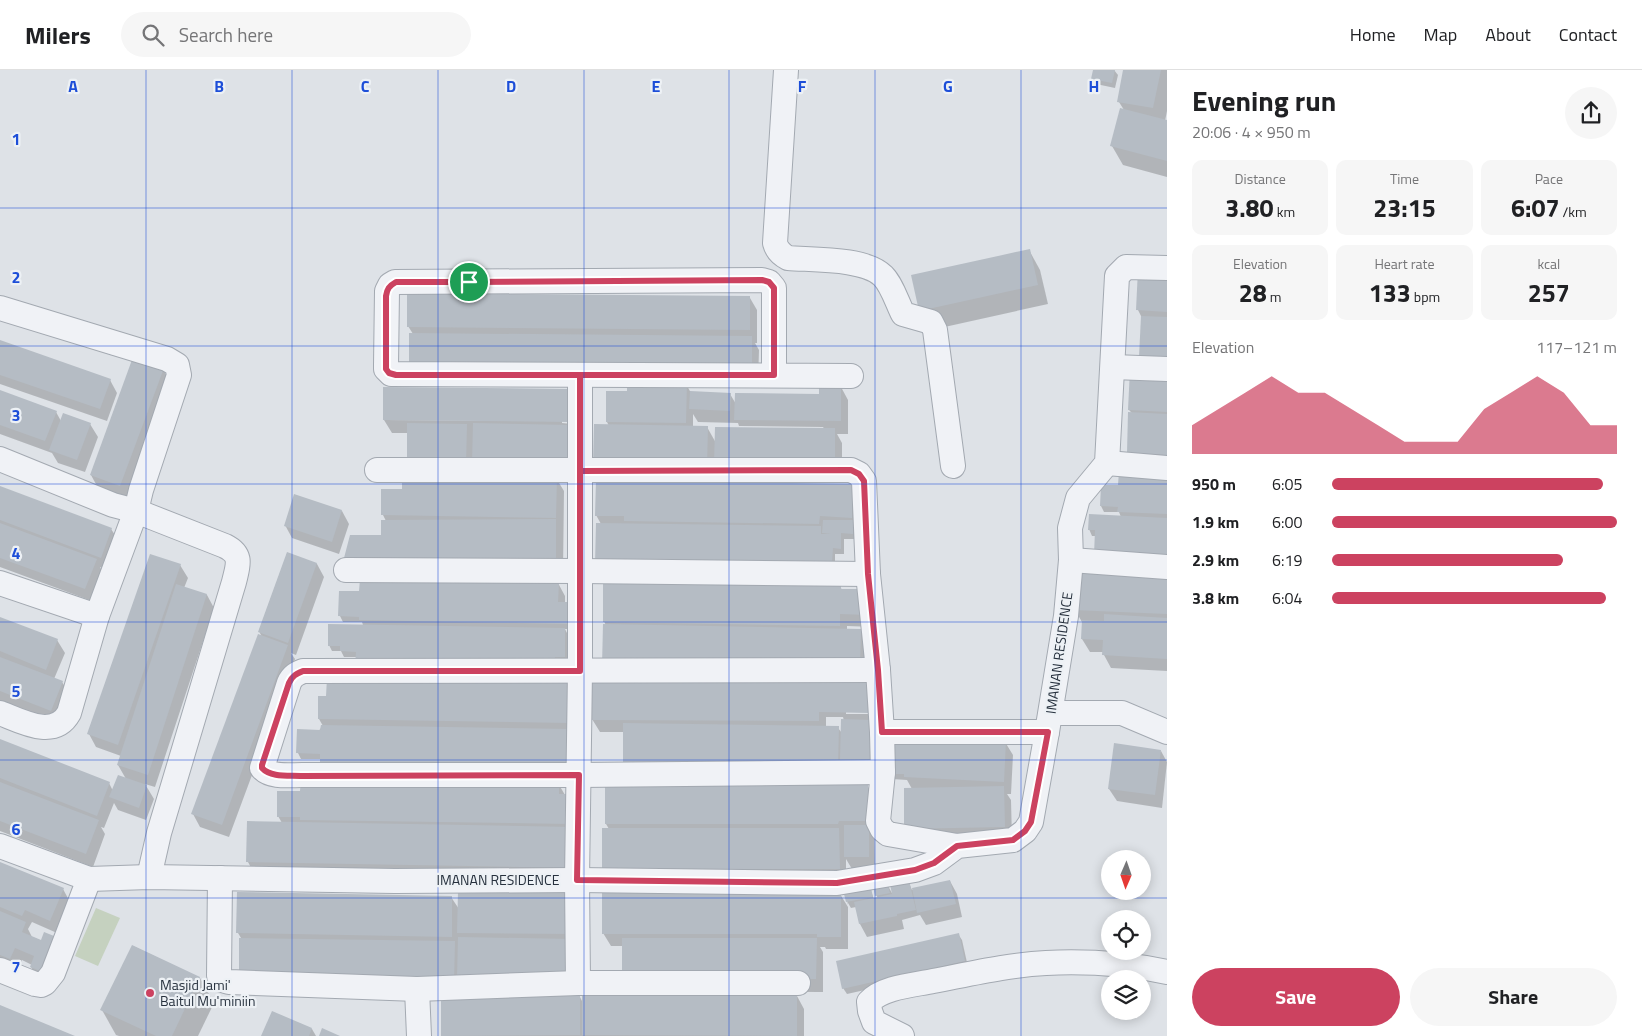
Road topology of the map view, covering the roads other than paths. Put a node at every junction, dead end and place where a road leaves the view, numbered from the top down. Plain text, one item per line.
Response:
1 (786, 70) edge
2 (1167, 268) edge
3 (0, 308) edge
4 (1113, 367) junction
5 (1167, 370) edge
6 (580, 375) junction
7 (774, 375) junction
8 (851, 376) dead end
9 (0, 459) edge
10 (1108, 464) junction
11 (953, 466) dead end
12 (1167, 468) edge
13 (376, 470) dead end
14 (580, 471) junction
15 (136, 511) junction
16 (1071, 560) junction
17 (1167, 567) edge
18 (346, 570) dead end
19 (580, 571) junction
20 (868, 574) junction
21 (0, 583) edge
22 (97, 616) junction
23 (878, 670) junction
24 (580, 671) junction
25 (0, 713) edge
26 (1049, 723) junction
27 (882, 732) junction
28 (1167, 732) edge
29 (882, 772) junction
30 (579, 775) junction
31 (0, 846) edge
32 (957, 846) junction
33 (149, 877) junction
34 (220, 878) junction
35 (90, 879) junction
36 (577, 880) junction
37 (0, 970) edge
38 (1167, 972) edge
39 (578, 983) junction
40 (798, 983) dead end
41 (417, 989) junction
42 (419, 1036) edge
43 (902, 1036) edge

1 - 11 street
2 - 4 street
3 - 15 street
4 - 5 street
4 - 10 street
6 - 7 street
6 - 7 street
6 - 14 street
7 - 8 street
9 - 15 street
10 - 12 street
10 - 16 street, IMANAN RESIDENCE
13 - 14 street
14 - 19 street
14 - 20 street
15 - 22 street
15 - 33 street
16 - 17 street
16 - 26 street, IMANAN RESIDENCE
18 - 19 street
19 - 20 street
19 - 24 street
20 - 23 street
21 - 22 street
22 - 25 street
23 - 24 street
23 - 27 street
24 - 30 street
24 - 30 street
26 - 27 street
26 - 28 street
26 - 32 street, IMANAN RESIDENCE
27 - 29 street
29 - 30 street
29 - 32 street
30 - 36 street
31 - 35 street, IMANAN RESIDENCE
32 - 36 street, IMANAN RESIDENCE
33 - 34 street, IMANAN RESIDENCE
33 - 35 street, IMANAN RESIDENCE
34 - 36 street, IMANAN RESIDENCE
34 - 41 street
35 - 37 street
36 - 39 street
38 - 43 street
39 - 40 street
39 - 41 street
41 - 42 street

